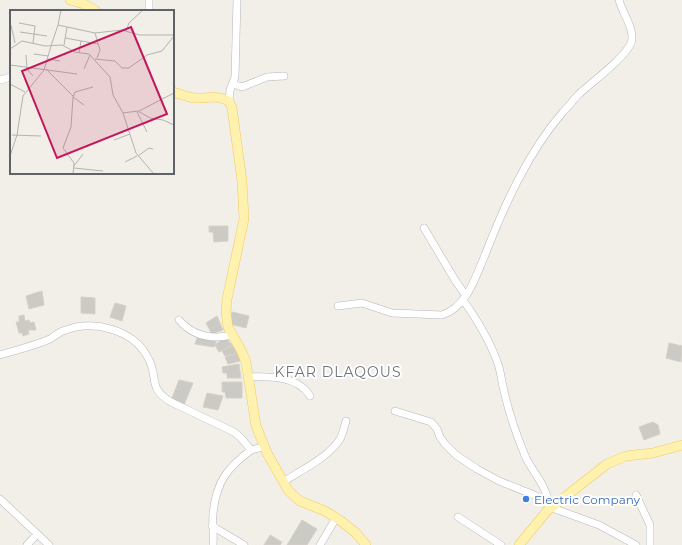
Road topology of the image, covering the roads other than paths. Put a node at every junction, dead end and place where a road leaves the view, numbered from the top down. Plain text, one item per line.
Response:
1 (70, 0) edge
2 (237, 0) edge
3 (619, 0) edge
4 (94, 10) edge
5 (284, 76) dead end
6 (10, 77) edge
7 (0, 80) edge
8 (233, 84) junction
9 (174, 92) edge
10 (229, 101) junction
11 (424, 228) dead end
12 (465, 298) junction
13 (338, 306) dead end
14 (179, 320) dead end
15 (232, 335) junction
16 (0, 355) edge
17 (249, 377) junction
18 (310, 396) dead end
19 (395, 411) dead end
20 (346, 421) dead end
21 (682, 445) edge
22 (263, 447) junction
23 (251, 450) junction
24 (283, 482) junction
25 (636, 495) dead end
26 (0, 500) edge
27 (550, 506) junction
28 (458, 517) dead end
29 (336, 518) junction
30 (212, 526) junction
31 (37, 534) junction
32 (27, 545) edge
33 (49, 545) edge
34 (213, 545) edge
35 (244, 545) edge
36 (320, 545) edge
37 (366, 545) edge
38 (501, 545) edge
39 (519, 545) edge
40 (636, 545) edge
41 (650, 545) edge

1 - 4 main road
2 - 8 street
3 - 12 street
5 - 8 street
6 - 7 street
8 - 10 street
9 - 10 main road
10 - 15 main road
11 - 12 street
12 - 13 street
12 - 27 street
14 - 15 street
15 - 17 main road
16 - 23 street
17 - 18 street
17 - 22 main road
19 - 27 street
20 - 24 street
21 - 27 main road
22 - 23 street
22 - 24 main road
23 - 30 street
24 - 29 main road
25 - 41 street
26 - 31 street
27 - 39 main road
27 - 40 street
28 - 38 street
29 - 36 street
29 - 37 main road
30 - 34 street
30 - 35 street
31 - 32 street
31 - 33 street

